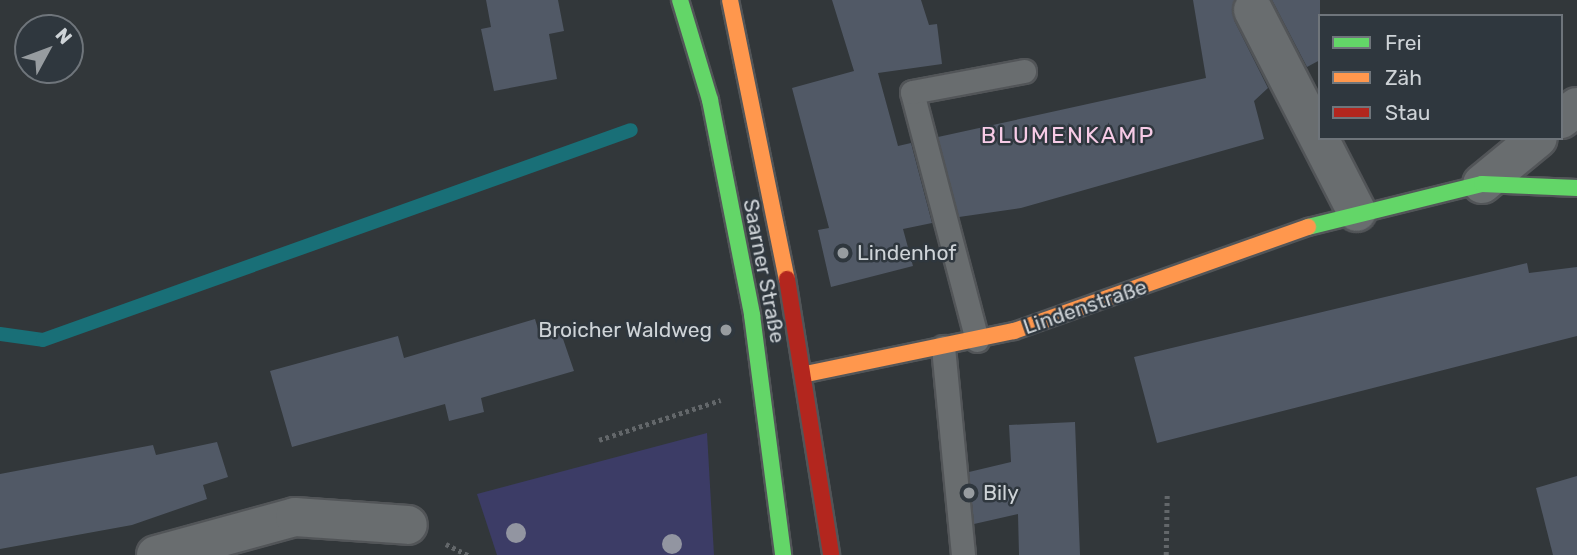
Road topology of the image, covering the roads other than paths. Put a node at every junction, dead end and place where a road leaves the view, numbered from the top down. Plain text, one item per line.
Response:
1 (680, 0) edge
2 (730, 0) edge
3 (1253, 10) dead end
4 (1024, 71) dead end
5 (1577, 107) edge
6 (1563, 118) edge
7 (1318, 136) edge
8 (1320, 140) edge
9 (1536, 140) edge
10 (1482, 184) junction
11 (1577, 188) edge
12 (1357, 212) junction
13 (976, 340) junction
14 (943, 347) junction
15 (806, 374) junction
16 (408, 525) dead end
17 (156, 555) edge
18 (783, 555) edge
19 (831, 555) edge
20 (962, 555) edge

1 - 18 main road, Saarner Straße
2 - 15 main road, Saarner Straße
3 - 7 street
4 - 13 lane
5 - 6 street
8 - 12 street
9 - 10 street
10 - 11 main road, Lindenstraße
10 - 12 main road, Lindenstraße
12 - 13 main road, Lindenstraße
13 - 14 main road, Lindenstraße
14 - 15 main road, Lindenstraße
14 - 20 lane
15 - 19 main road, Saarner Straße
16 - 17 street

